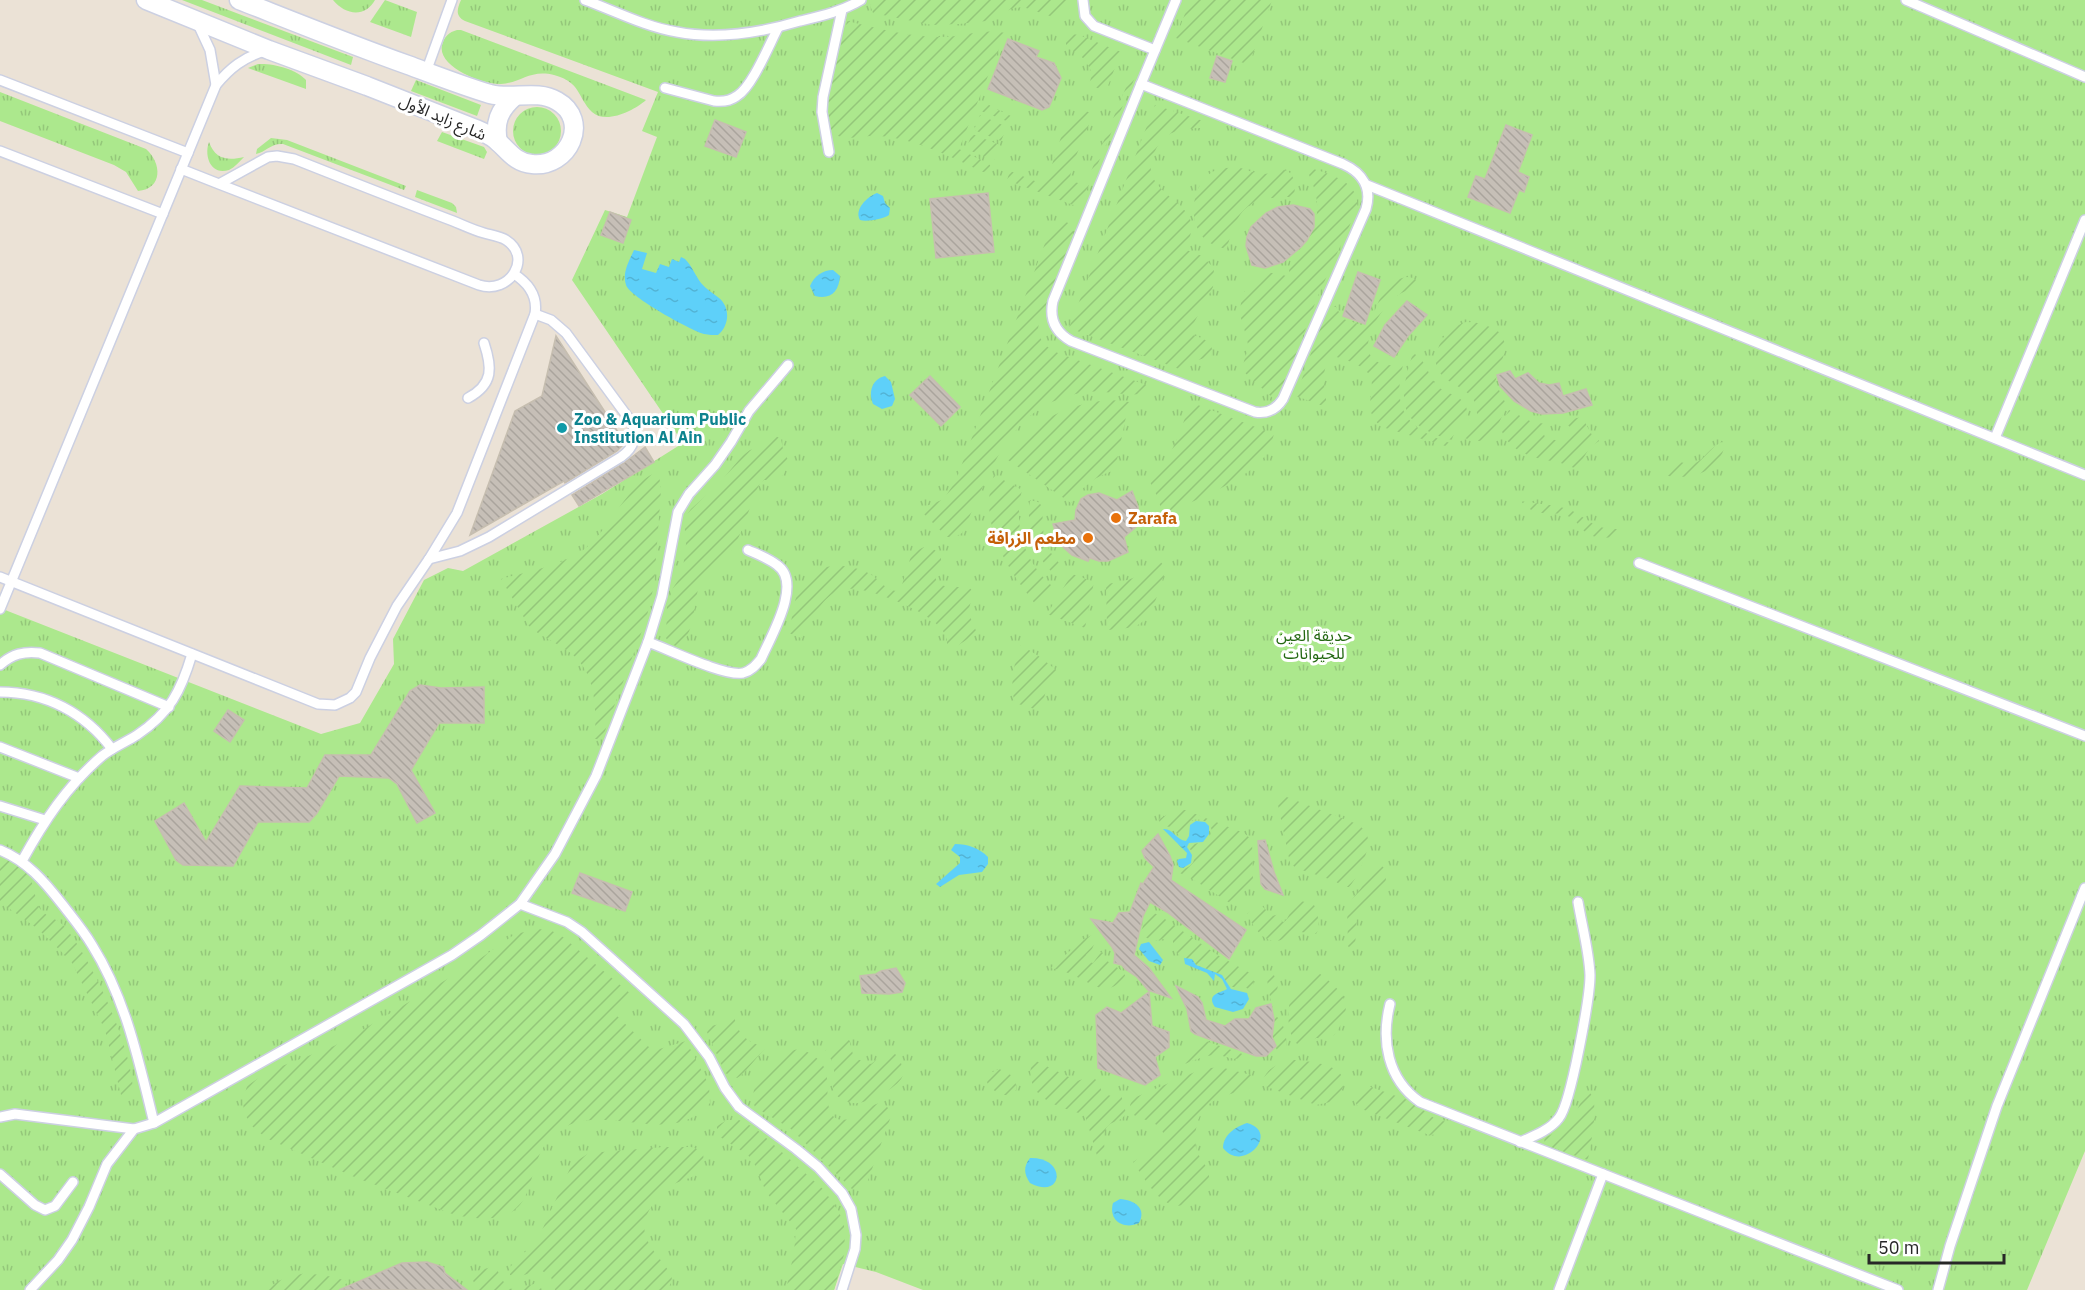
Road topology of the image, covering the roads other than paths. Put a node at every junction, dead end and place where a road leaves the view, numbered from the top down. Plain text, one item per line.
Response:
1 (146, 0) edge
2 (239, 0) edge
3 (452, 0) edge
4 (585, 0) edge
5 (861, 0) edge
6 (1083, 0) edge
7 (1176, 0) edge
8 (1906, 0) edge
9 (842, 10) junction
10 (196, 19) junction
11 (778, 28) junction
12 (269, 50) junction
13 (1155, 50) junction
14 (380, 55) junction
15 (426, 72) junction
16 (2085, 76) edge
17 (0, 80) edge
18 (1141, 84) junction
19 (216, 85) junction
20 (367, 86) junction
21 (664, 88) dead end
22 (514, 97) junction
23 (498, 142) junction
24 (0, 151) edge
25 (829, 152) dead end
26 (188, 153) junction
27 (182, 169) junction
28 (219, 184) junction
29 (1366, 185) junction
30 (163, 214) junction
31 (2085, 220) edge
32 (514, 274) junction
33 (535, 314) junction
34 (484, 343) dead end
35 (788, 365) dead end
36 (468, 398) dead end
37 (1995, 438) junction
38 (2085, 475) edge
39 (747, 550) dead end
40 (429, 559) junction
41 (1639, 563) dead end
42 (0, 576) edge
43 (12, 581) junction
44 (0, 609) edge
45 (648, 642) junction
46 (192, 654) junction
47 (0, 665) edge
48 (0, 692) edge
49 (169, 707) junction
50 (2085, 736) edge
51 (0, 747) edge
52 (112, 749) junction
53 (80, 778) junction
54 (0, 806) edge
55 (45, 820) junction
56 (0, 850) edge
57 (22, 861) junction
58 (2085, 888) edge
59 (1578, 902) dead end
60 (520, 903) junction
61 (1390, 1004) dead end
62 (0, 1117) edge
63 (154, 1123) junction
64 (134, 1129) junction
65 (1520, 1142) junction
66 (0, 1174) edge
67 (1604, 1174) junction
68 (72, 1182) dead end
69 (30, 1290) edge
70 (842, 1290) edge
71 (1558, 1290) edge
72 (1899, 1290) edge
73 (1938, 1290) edge

1 - 10 street, شارع زايد الأول
2 - 14 street, شارع زايد الأول
3 - 15 lane
4 - 11 lane
5 - 9 lane
6 - 13 lane
7 - 13 lane
8 - 16 lane
9 - 11 lane
9 - 25 lane
10 - 12 street, شارع زايد الأول
10 - 19 lane
11 - 21 lane
12 - 19 lane
12 - 20 street, شارع زايد الأول
13 - 18 lane
14 - 15 street, شارع زايد الأول
14 - 20 street
15 - 22 street, شارع زايد الأول
17 - 26 lane
18 - 29 lane
18 - 29 lane
19 - 26 lane
20 - 23 street, شارع زايد الأول
22 - 23 street
22 - 23 street, شارع زايد الأول
24 - 30 lane
26 - 27 lane
27 - 28 lane
27 - 30 lane
28 - 32 lane
28 - 32 lane
29 - 37 lane
30 - 43 lane
31 - 37 lane
32 - 33 lane
33 - 40 lane
33 - 40 lane
34 - 36 lane
35 - 45 lane
37 - 38 lane
39 - 45 lane
40 - 46 lane
41 - 50 lane
42 - 43 lane
43 - 44 lane
43 - 46 lane
45 - 60 lane
46 - 49 lane
47 - 49 lane
48 - 52 lane
49 - 52 lane
51 - 53 lane
52 - 53 lane
53 - 55 lane
54 - 55 lane
55 - 57 lane
56 - 57 lane
57 - 63 lane
58 - 73 lane
59 - 65 lane
60 - 63 lane
60 - 70 lane
61 - 65 lane
62 - 64 lane
63 - 64 lane
64 - 69 lane
65 - 67 lane
66 - 68 lane
67 - 71 lane
67 - 72 lane

